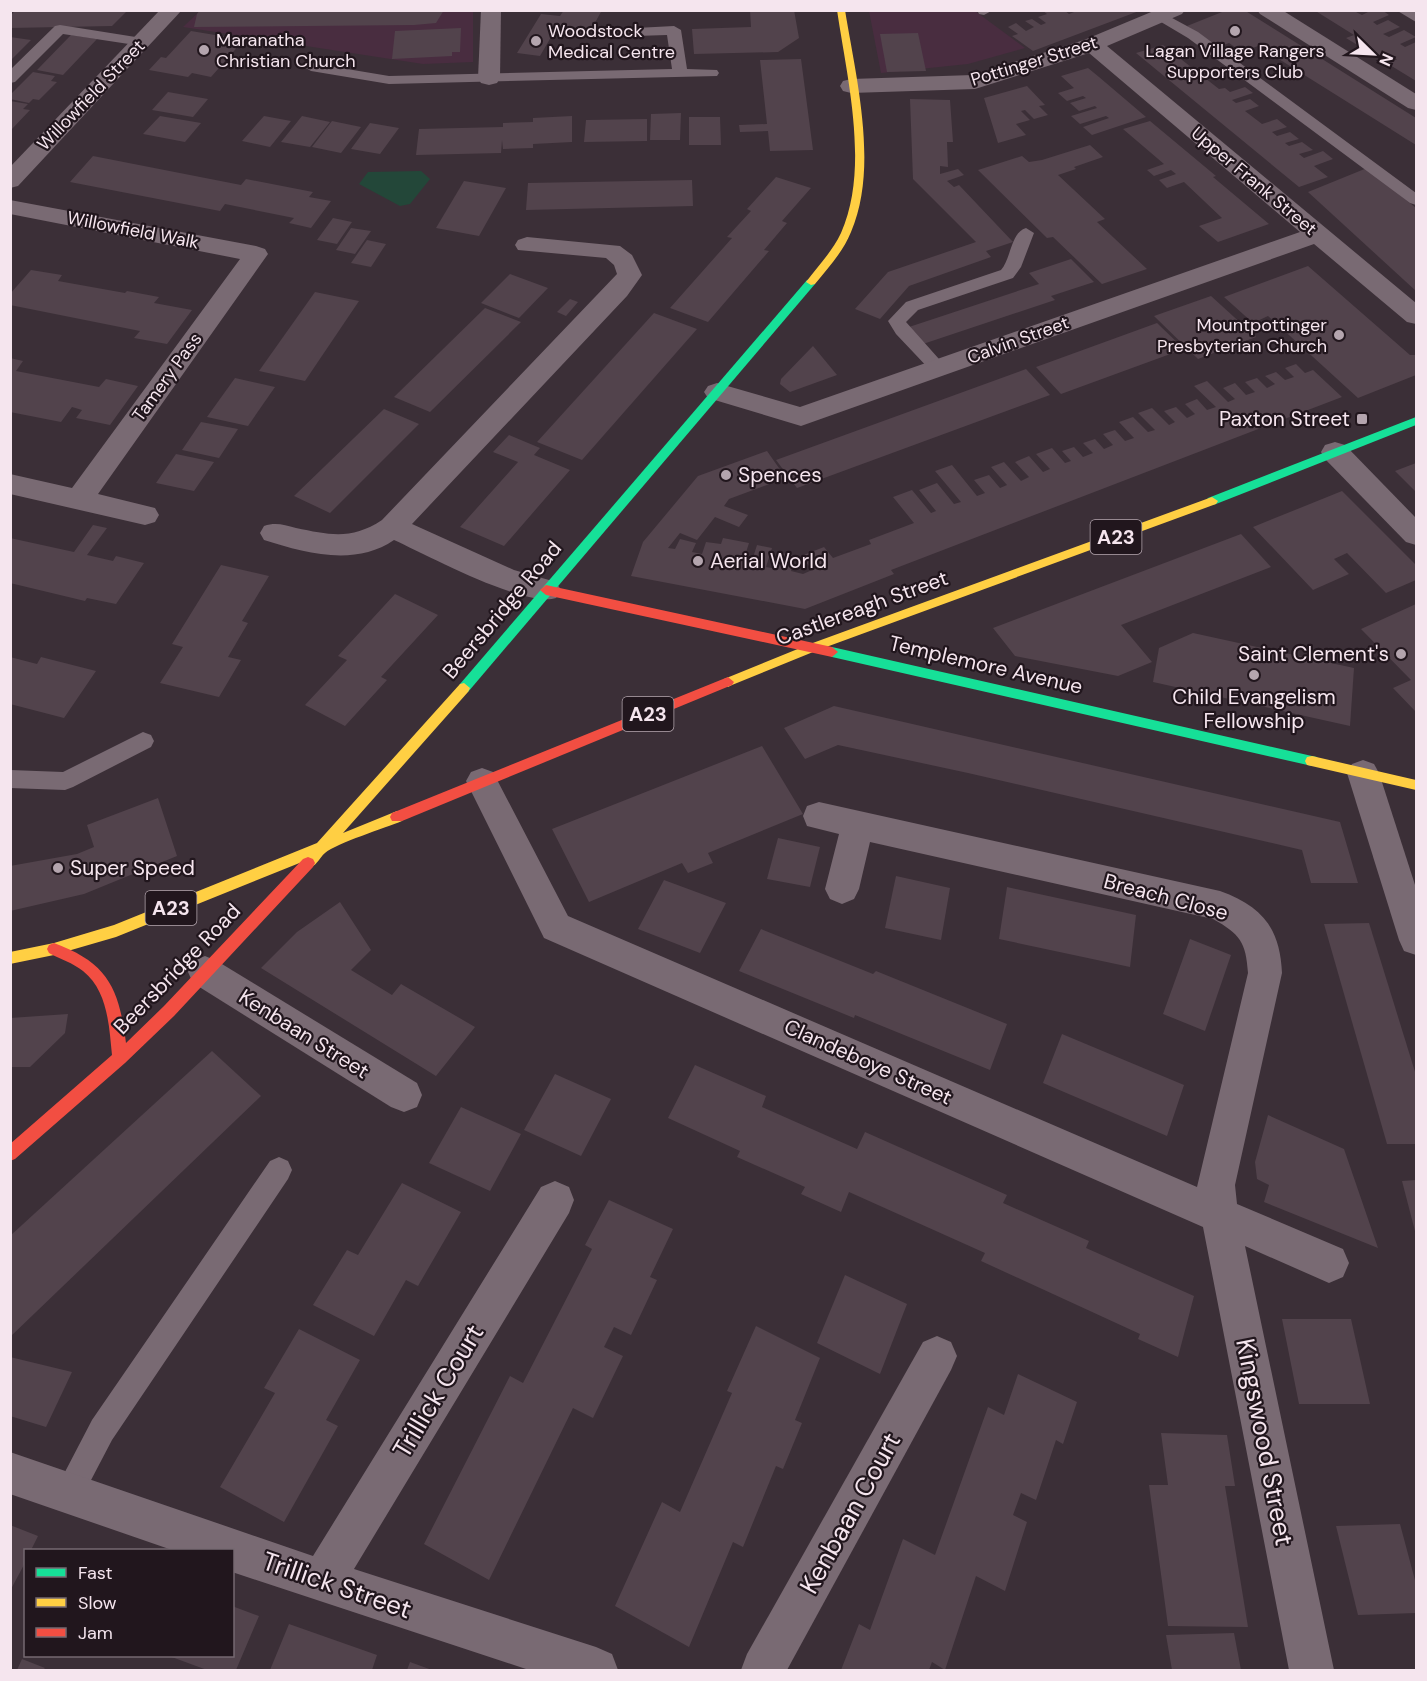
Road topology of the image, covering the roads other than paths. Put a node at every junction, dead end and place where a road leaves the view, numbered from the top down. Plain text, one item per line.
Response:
1 (172, 10) edge
2 (491, 10) edge
3 (841, 10) edge
4 (1267, 10) edge
5 (1403, 10) edge
6 (1168, 13) edge
7 (1416, 18) edge
8 (636, 32) dead end
9 (142, 42) junction
10 (1092, 45) junction
11 (311, 68) dead end
12 (680, 73) junction
13 (712, 73) dead end
14 (489, 78) junction
15 (10, 79) edge
16 (851, 86) junction
17 (1416, 103) edge
18 (10, 181) edge
19 (1416, 200) edge
20 (10, 207) edge
21 (1026, 233) dead end
22 (1318, 234) junction
23 (527, 245) dead end
24 (256, 254) joint
25 (1416, 316) edge
26 (938, 368) junction
27 (717, 392) junction
28 (1416, 421) edge
29 (1335, 452) junction
30 (10, 484) edge
31 (79, 500) junction
32 (146, 515) dead end
33 (392, 527) junction
34 (274, 533) dead end
35 (1416, 535) edge
36 (546, 590) junction
37 (814, 647) junction
38 (143, 741) dead end
39 (1363, 773) junction
40 (10, 779) edge
41 (482, 781) junction
42 (1416, 785) edge
43 (819, 816) dead end
44 (858, 825) junction
45 (326, 844) junction
46 (842, 889) dead end
47 (1416, 940) edge
48 (54, 949) junction
49 (10, 958) edge
50 (205, 972) junction
51 (120, 1058) junction
52 (404, 1095) dead end
53 (10, 1154) edge
54 (279, 1170) dead end
55 (555, 1200) dead end
56 (1218, 1213) junction
57 (1329, 1263) dead end
58 (937, 1356) dead end
59 (10, 1473) edge
60 (69, 1493) junction
61 (230, 1549) edge
62 (234, 1550) edge
63 (322, 1581) junction
64 (596, 1671) edge
65 (764, 1671) edge
66 (1312, 1671) edge

1 - 9 street, Willowfield Street
2 - 14 street
3 - 16 main road, Beersbridge Road
4 - 17 street
5 - 7 lane
6 - 10 street, Pottinger Street
6 - 19 lane
8 - 12 lane
9 - 15 lane
9 - 18 street, Willowfield Street
10 - 16 street, Pottinger Street
10 - 22 street, Upper Frank Street
11 - 14 lane
12 - 13 lane
12 - 14 lane
16 - 27 main road, Beersbridge Road
20 - 24 street, Willowfield Walk
21 - 26 lane
22 - 25 street, Upper Frank Street
22 - 26 street, Calvin Street
23 - 33 street
24 - 31 street, Tamery Pass
26 - 27 street, Calvin Street
27 - 36 main road, Beersbridge Road
28 - 29 main road, Castlereagh Street / A23
29 - 35 street
29 - 37 main road, Castlereagh Street / A23
30 - 31 street
31 - 32 street
33 - 34 street
33 - 36 street
36 - 37 main road, Templemore Avenue
36 - 45 main road, Beersbridge Road
37 - 39 main road, Templemore Avenue
37 - 41 main road, Castlereagh Street / A23
38 - 40 lane
39 - 42 main road, Templemore Avenue
39 - 47 street
41 - 45 main road, Castlereagh Street / A23
41 - 56 street, Clandeboye Street
43 - 44 street, Breach Close
44 - 46 street
44 - 56 street, Breach Close
45 - 48 main road, A23
45 - 50 main road, Beersbridge Road
48 - 49 main road, A23
48 - 51 main road
50 - 51 main road, Beersbridge Road
50 - 52 street, Kenbaan Street
51 - 53 main road, Beersbridge Road
54 - 60 lane
55 - 63 street, Trillick Court
56 - 57 street, Clandeboye Street
56 - 66 street, Kingswood Street
58 - 65 street, Kenbaan Court
59 - 60 street, Trillick Street
60 - 61 street, Trillick Street
62 - 63 street, Trillick Street
63 - 64 street, Trillick Street

